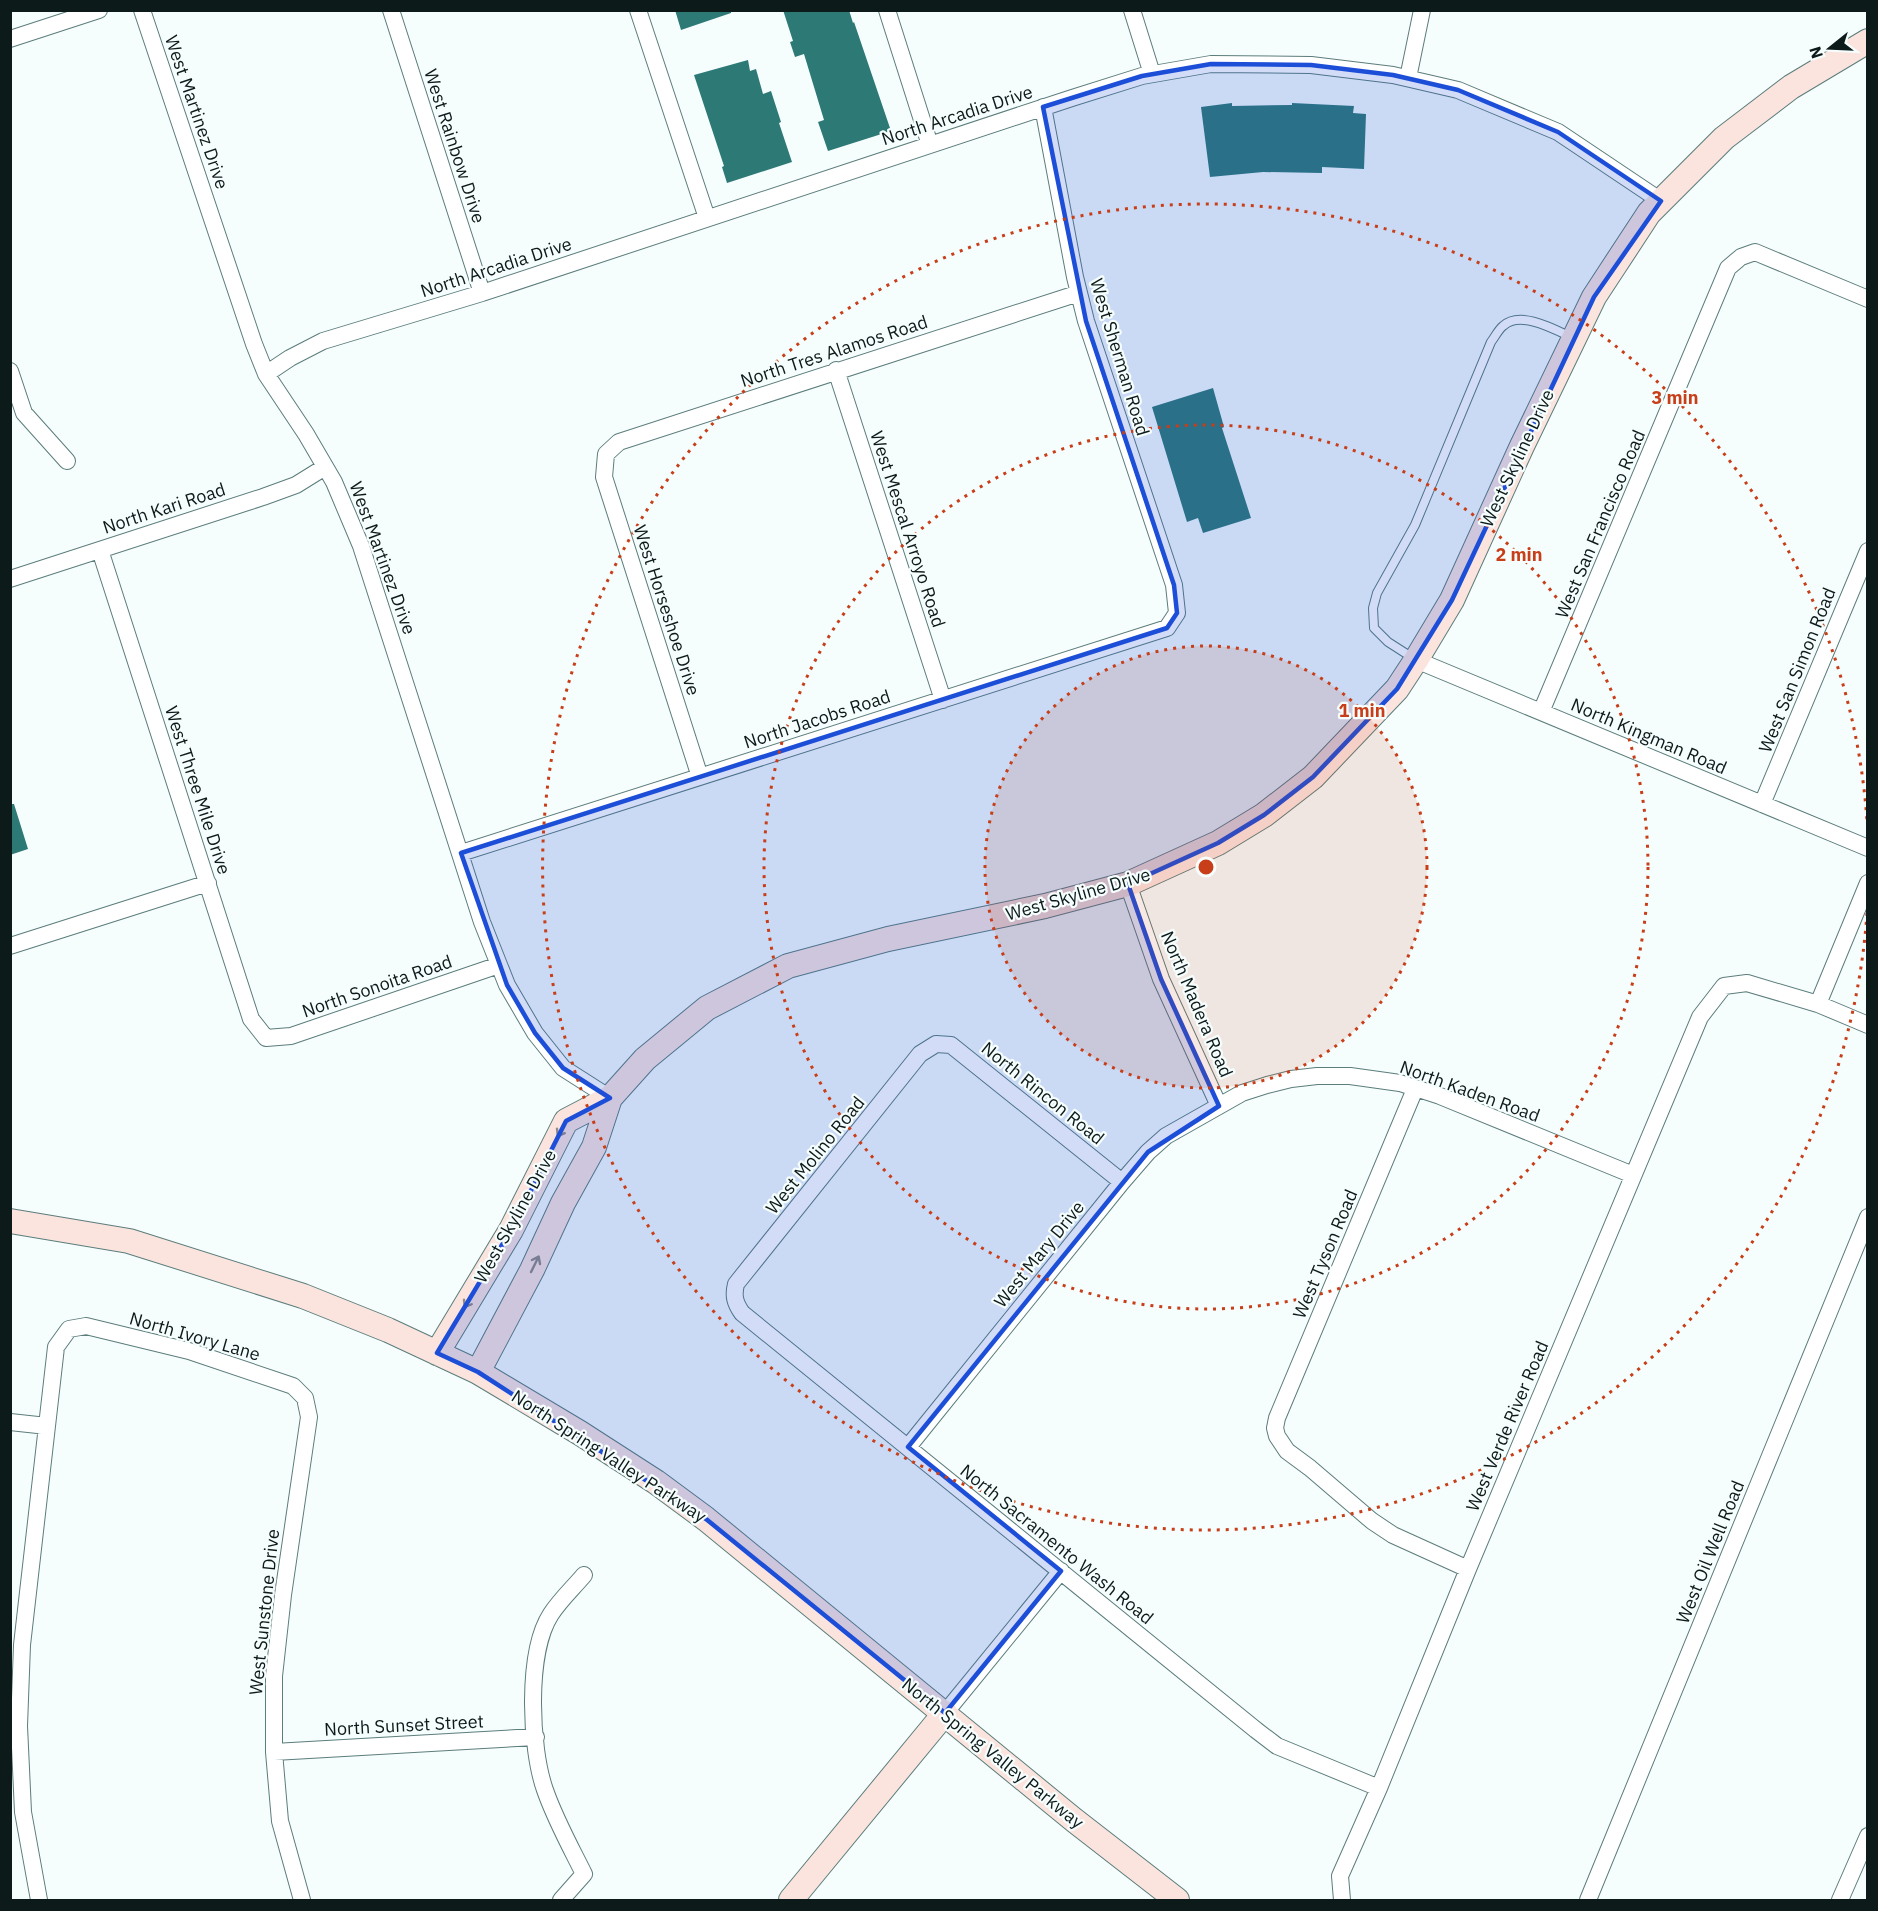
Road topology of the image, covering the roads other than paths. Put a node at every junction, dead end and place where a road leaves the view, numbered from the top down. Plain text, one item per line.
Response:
1 (99, 10) edge
2 (142, 10) edge
3 (392, 10) edge
4 (638, 10) edge
5 (887, 10) edge
6 (1132, 10) edge
7 (1422, 10) edge
8 (10, 39) edge
9 (1868, 41) edge
10 (1152, 74) junction
11 (1408, 78) junction
12 (1043, 107) junction
13 (930, 145) junction
14 (1661, 201) junction
15 (707, 218) junction
16 (482, 293) junction
17 (1079, 293) junction
18 (1868, 299) edge
19 (1574, 338) junction
20 (836, 370) junction
21 (10, 371) edge
22 (266, 374) junction
23 (606, 454) joint
24 (67, 461) dead end
25 (325, 466) junction
26 (100, 550) junction
27 (1868, 550) edge
28 (10, 579) edge
29 (1177, 613) joint
30 (1416, 660) junction
31 (943, 700) junction
32 (1541, 712) junction
33 (700, 777) junction
34 (1762, 804) junction
35 (1868, 848) edge
36 (461, 853) junction
37 (208, 883) junction
38 (1868, 883) edge
39 (1128, 884) junction
40 (10, 946) edge
41 (499, 965) junction
42 (1818, 1004) junction
43 (1868, 1025) edge
44 (266, 1038) joint
45 (936, 1044) joint
46 (1415, 1089) junction
47 (610, 1098) junction
48 (1219, 1106) junction
49 (1633, 1175) junction
50 (1122, 1182) junction
51 (1868, 1217) edge
52 (10, 1221) edge
53 (734, 1297) joint
54 (437, 1353) junction
55 (478, 1372) junction
56 (305, 1398) joint
57 (10, 1422) edge
58 (47, 1426) junction
59 (908, 1448) junction
60 (1468, 1569) junction
61 (1061, 1571) junction
62 (584, 1575) dead end
63 (945, 1713) junction
64 (15, 1726) edge
65 (536, 1737) junction
66 (274, 1752) junction
67 (1379, 1788) junction
68 (1868, 1836) edge
69 (1341, 1896) edge
70 (39, 1900) edge
71 (302, 1900) edge
72 (561, 1900) edge
73 (791, 1900) edge
74 (1177, 1900) edge
75 (1591, 1900) edge
76 (1840, 1900) edge

1 - 8 street
2 - 22 street, West Martinez Drive
3 - 16 street, West Rainbow Drive
4 - 15 street
5 - 13 street
6 - 10 street
7 - 11 street
9 - 14 street, West Skyline Drive
10 - 11 street, North Arcadia Drive
10 - 12 street, North Arcadia Drive
11 - 14 street, North Arcadia Drive
12 - 13 street, North Arcadia Drive
12 - 17 street, West Sherman Road
13 - 15 street, North Arcadia Drive
14 - 19 street, West Skyline Drive
15 - 16 street, North Arcadia Drive
16 - 22 street, North Arcadia Drive
17 - 20 street, North Tres Alamos Road
17 - 29 street, West Sherman Road
18 - 32 street, West San Francisco Road
19 - 30 street, West Skyline Drive
19 - 30 lane
20 - 23 street, North Tres Alamos Road
20 - 31 street, West Mescal Arroyo Road
21 - 24 street
22 - 25 street, West Martinez Drive
23 - 33 street, West Horseshoe Drive
25 - 26 street, North Kari Road
25 - 36 street, West Martinez Drive
26 - 28 street, North Kari Road
26 - 37 street, West Three Mile Drive
27 - 34 street, West San Simon Road
29 - 31 street, North Jacobs Road
30 - 32 street, North Kingman Road
30 - 39 street, West Skyline Drive
31 - 33 street, North Jacobs Road
32 - 34 street, North Kingman Road
33 - 36 street, North Jacobs Road
34 - 35 street, North Kingman Road
36 - 41 street, West Martinez Drive
37 - 40 street
37 - 44 street, West Three Mile Drive
38 - 42 street
39 - 47 street, West Skyline Drive
39 - 48 street, North Madera Road
41 - 44 street, North Sonoita Road
41 - 47 street, West Martinez Drive
42 - 43 street
42 - 49 street, West Verde River Road
45 - 50 street, North Rincon Road
45 - 53 street, West Molino Road
46 - 48 street, North Kaden Road
46 - 49 street, North Kaden Road
46 - 60 street, West Tyson Road
47 -> 54 street, West Skyline Drive
55 -> 47 street, West Skyline Drive
48 - 50 street, West Mary Drive
49 - 60 street, West Verde River Road
50 - 59 street, West Mary Drive
51 - 75 street, West Oil Well Road
52 - 54 street, North Spring Valley Parkway
53 - 59 street, North Sacramento Wash Road
54 - 55 street, North Spring Valley Parkway
55 - 63 street, North Spring Valley Parkway
56 - 58 street, North Ivory Lane
56 - 66 street, West Sunstone Drive
57 - 58 street
58 - 64 street
59 - 61 street, North Sacramento Wash Road
60 - 67 street, West Verde River Road
61 - 63 street
61 - 67 street, North Sacramento Wash Road
62 - 65 street
63 - 73 street
63 - 74 street, North Spring Valley Parkway
64 - 70 street
65 - 66 street, North Sunset Street
65 - 72 street
66 - 71 street, West Sunstone Drive
67 - 69 street, West Verde River Road
68 - 76 street

